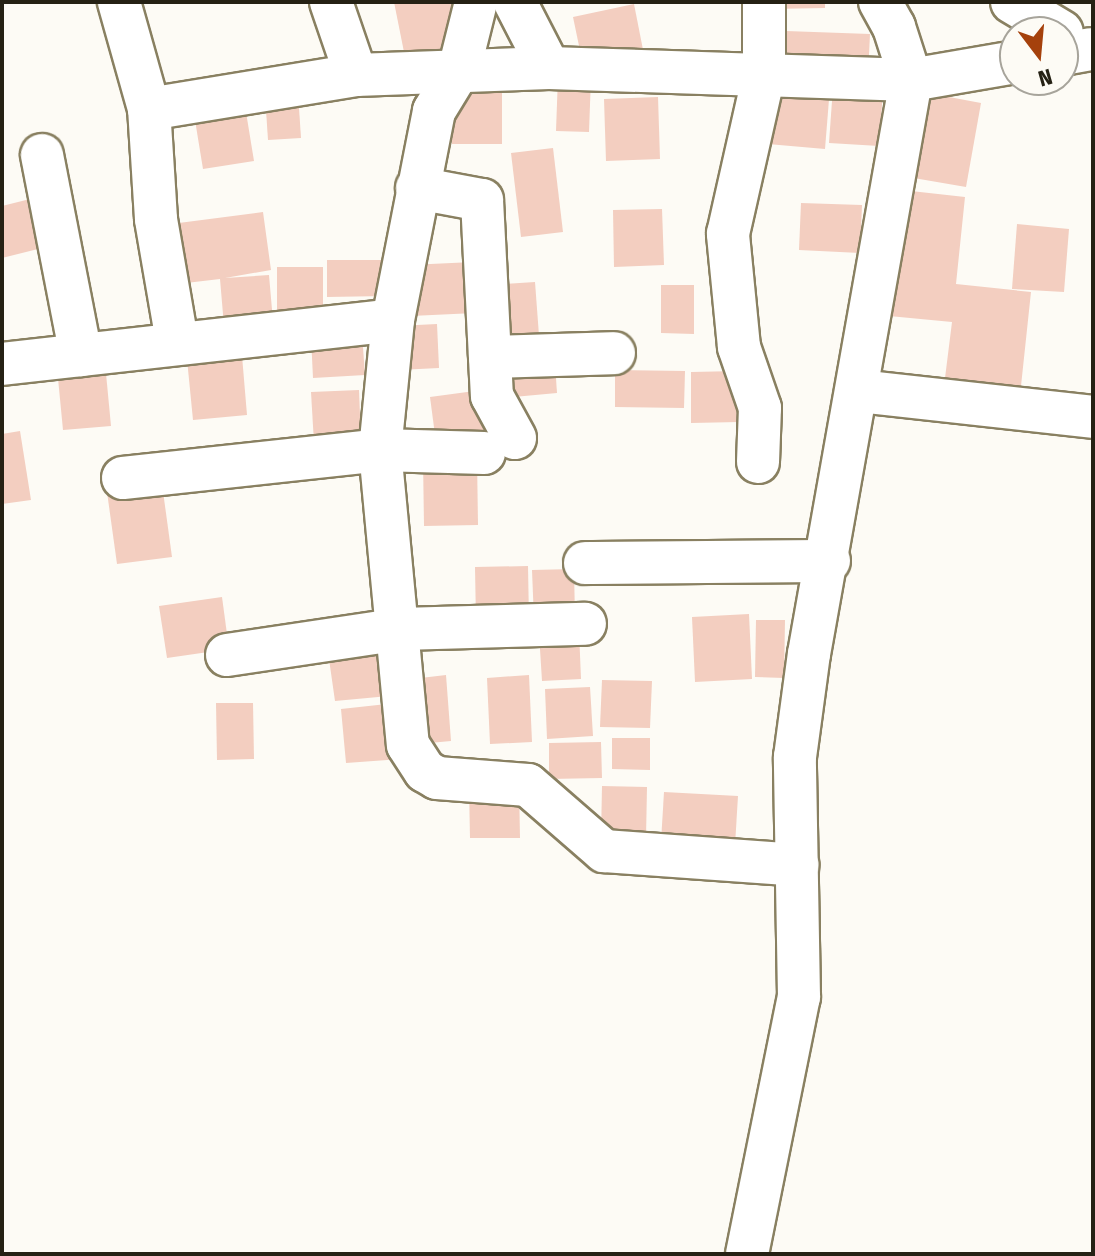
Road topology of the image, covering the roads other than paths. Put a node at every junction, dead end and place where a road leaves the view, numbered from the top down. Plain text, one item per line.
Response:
1 (119, 2) edge
2 (331, 2) edge
3 (476, 2) edge
4 (515, 2) edge
5 (764, 2) edge
6 (880, 2) edge
7 (1012, 2) edge
8 (1033, 16) edge
9 (999, 65) edge
10 (549, 68) junction
11 (459, 70) junction
12 (764, 74) junction
13 (356, 75) junction
14 (911, 80) junction
15 (149, 109) junction
16 (42, 155) dead end
17 (417, 188) junction
18 (393, 320) junction
19 (177, 341) junction
20 (614, 353) dead end
21 (81, 355) junction
22 (490, 357) junction
23 (2, 364) edge
24 (858, 391) junction
25 (1093, 417) edge
26 (380, 450) junction
27 (758, 462) dead end
28 (123, 478) dead end
29 (829, 561) junction
30 (585, 563) dead end
31 (585, 624) dead end
32 (401, 629) junction
33 (227, 655) dead end
34 (797, 865) junction
35 (747, 1254) edge

1 - 15 street
2 - 13 street
3 - 11 street
4 - 10 street
5 - 12 street
6 - 14 street
7 - 8 street
9 - 14 street
10 - 11 street
10 - 12 street
11 - 13 street
11 - 17 street
12 - 14 street
12 - 27 street
13 - 15 street
14 - 24 street
15 - 19 street
16 - 21 street
17 - 18 street
17 - 22 street
18 - 19 street
18 - 26 street
19 - 21 street
20 - 22 street
21 - 23 street
22 - 26 street
24 - 25 street
24 - 29 street
26 - 28 street
26 - 32 street
29 - 30 street
29 - 34 street
31 - 32 street
32 - 33 street
32 - 34 street
34 - 35 street

